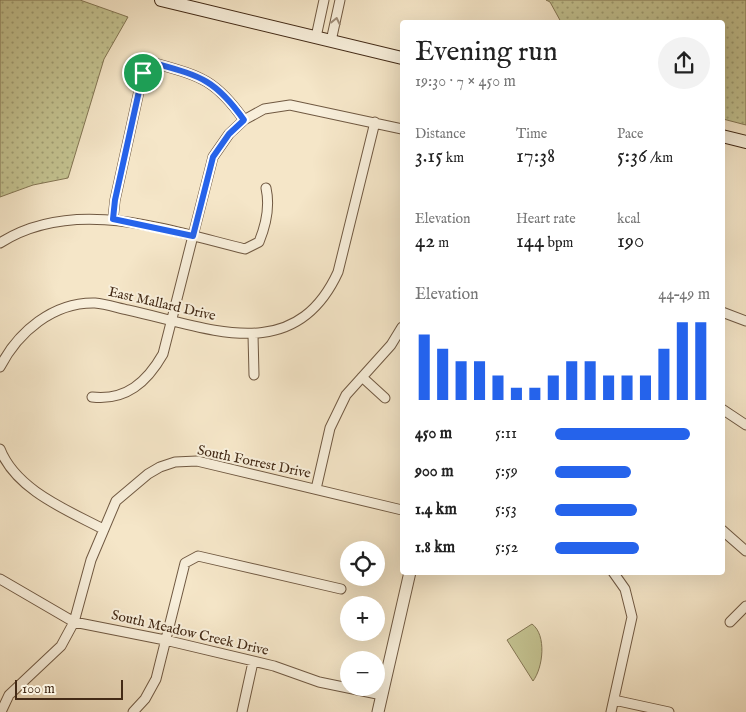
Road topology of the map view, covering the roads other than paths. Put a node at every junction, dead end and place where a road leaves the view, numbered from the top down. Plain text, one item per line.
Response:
1 (161, 0) edge
2 (324, 0) edge
3 (340, 0) edge
4 (316, 37) junction
5 (331, 41) junction
6 (400, 58) edge
7 (244, 120) junction
8 (375, 122) junction
9 (400, 128) edge
10 (725, 137) edge
11 (746, 142) edge
12 (266, 188) dead end
13 (113, 219) junction
14 (193, 236) junction
15 (0, 243) edge
16 (725, 313) edge
17 (172, 320) junction
18 (746, 320) edge
19 (400, 330) edge
20 (253, 335) junction
21 (0, 367) edge
22 (254, 375) dead end
23 (362, 377) junction
24 (92, 397) dead end
25 (385, 398) dead end
26 (725, 411) edge
27 (746, 425) edge
28 (0, 449) edge
29 (316, 489) junction
30 (400, 510) edge
31 (103, 530) junction
32 (725, 533) edge
33 (746, 551) edge
34 (409, 575) edge
35 (615, 575) edge
36 (0, 579) edge
37 (341, 589) dead end
38 (746, 606) edge
39 (74, 622) junction
40 (730, 622) dead end
41 (165, 640) junction
42 (253, 662) junction
43 (385, 682) edge
44 (340, 686) edge
45 (382, 696) edge
46 (614, 700) junction
47 (1, 712) edge
48 (133, 712) edge
49 (242, 712) edge
50 (378, 712) edge
51 (611, 712) edge
52 (669, 712) edge

1 - 4 main road
2 - 4 street
5 -> 3 street
4 - 5 main road
5 - 6 main road
7 - 8 street
7 - 13 street
7 - 14 street
8 - 9 street
8 - 20 street, East Mallard Drive
10 - 11 main road
12 - 14 street
13 - 14 street
13 - 15 street
14 - 17 street
16 - 18 street
17 - 20 street, East Mallard Drive
17 - 21 street, East Mallard Drive
17 - 24 street
19 - 23 street
20 - 22 street
23 - 25 street
23 - 29 street
26 - 27 street
28 - 31 street
29 - 30 street, South Forrest Drive
29 - 31 street, South Forrest Drive
31 - 39 street, South Forrest Drive
32 - 33 street
34 - 43 street
35 - 46 street
36 - 39 street, South Meadow Creek Drive
37 - 41 street
38 - 40 street
39 - 41 street, South Meadow Creek Drive
39 - 47 street, South Forrest Drive
41 - 42 street, South Meadow Creek Drive
41 - 48 street
42 - 44 street, South Meadow Creek Drive
42 - 49 street
45 - 50 street
46 - 51 street
46 - 52 street

